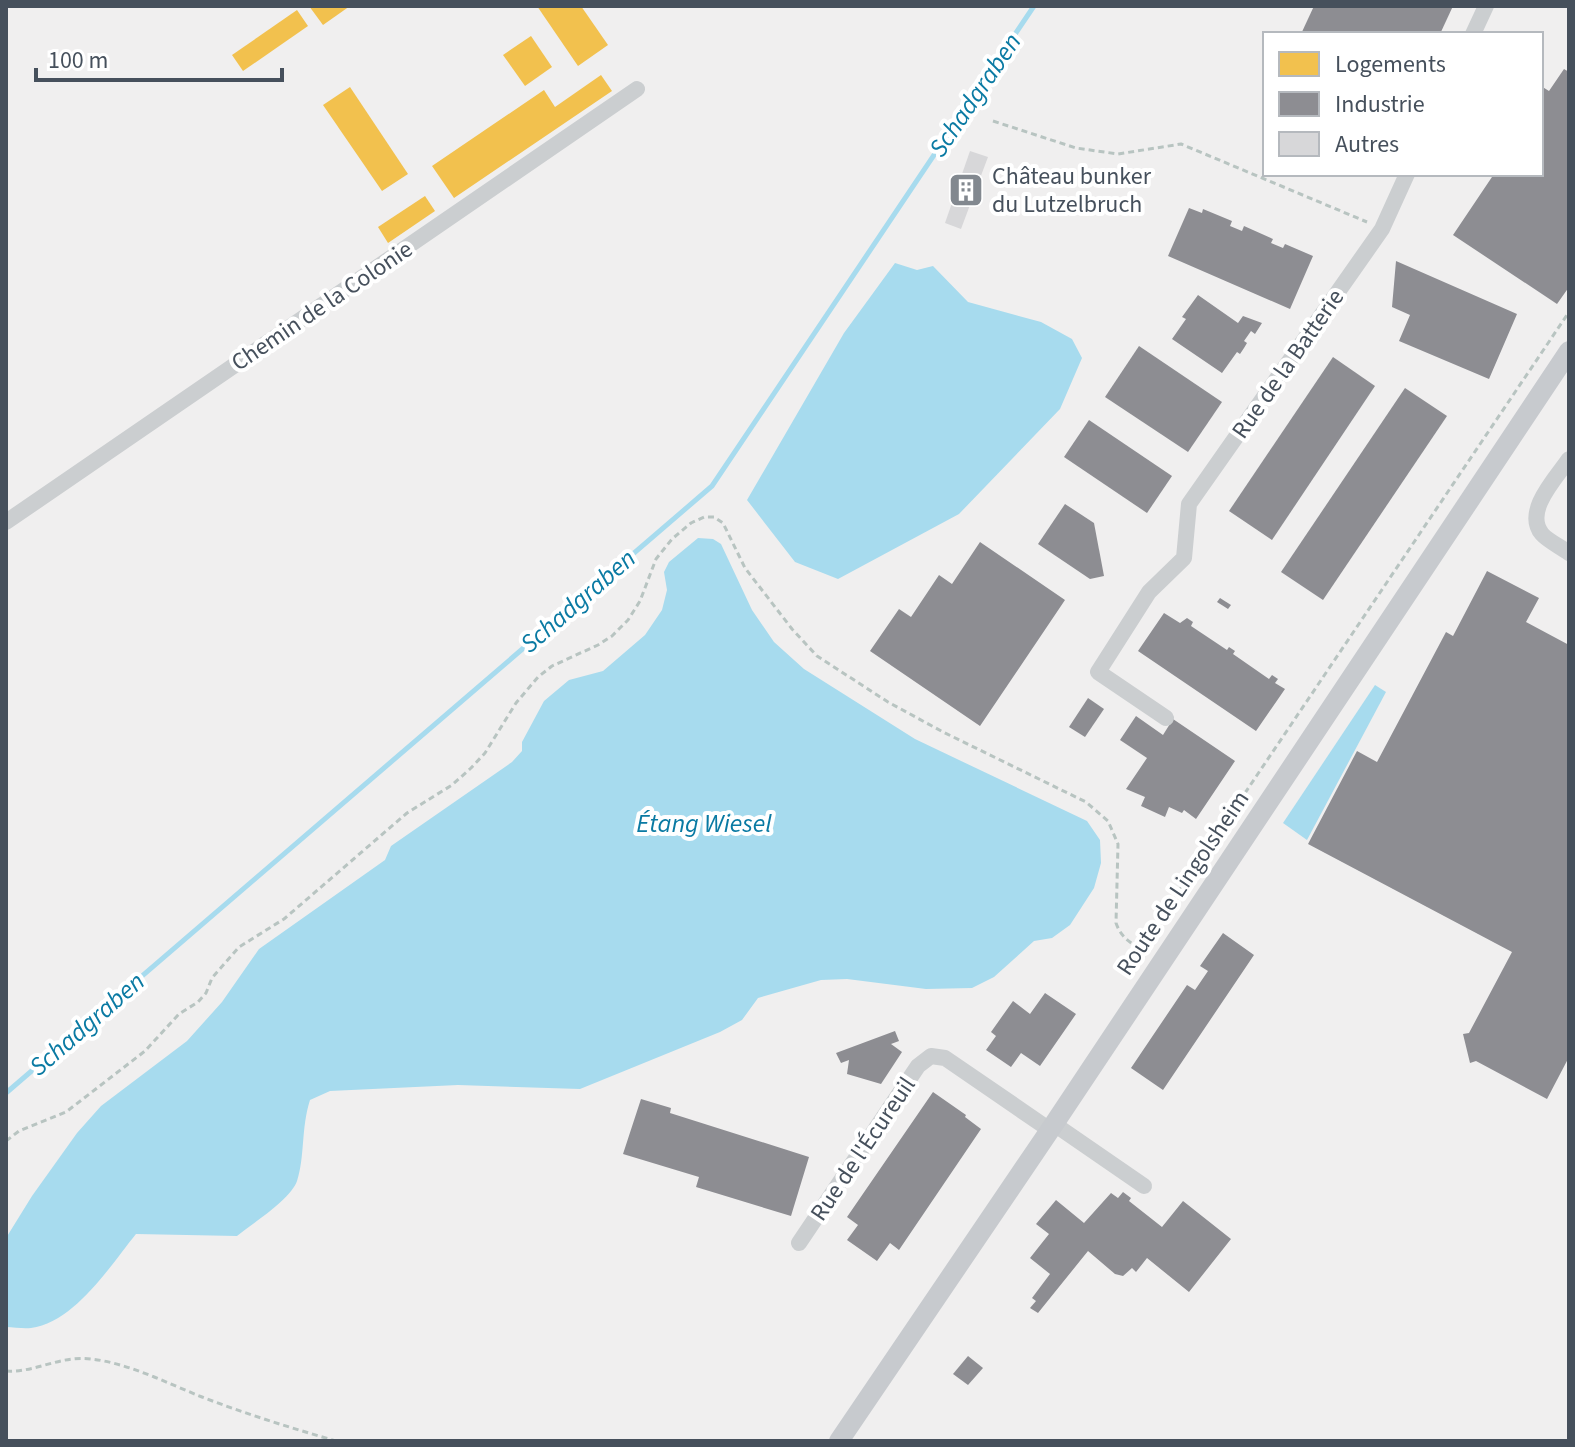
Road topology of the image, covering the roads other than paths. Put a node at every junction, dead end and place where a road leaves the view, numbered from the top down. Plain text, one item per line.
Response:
1 (1486, 6) edge
2 (1474, 32) edge
3 (637, 89) dead end
4 (1406, 176) edge
5 (1569, 351) edge
6 (1569, 459) edge
7 (6, 522) edge
8 (1569, 553) edge
9 (1166, 718) dead end
10 (1052, 1127) junction
11 (1144, 1186) dead end
12 (799, 1243) dead end
13 (839, 1441) edge

1 - 2 street
3 - 7 street, Chemin de la Colonie
4 - 9 street, Rue de la Batterie
5 - 10 main road, Route de Lingolsheim
6 - 8 street
10 - 11 street
10 - 12 street, Rue de l'Écureuil
10 - 13 main road, Route de Lingolsheim

